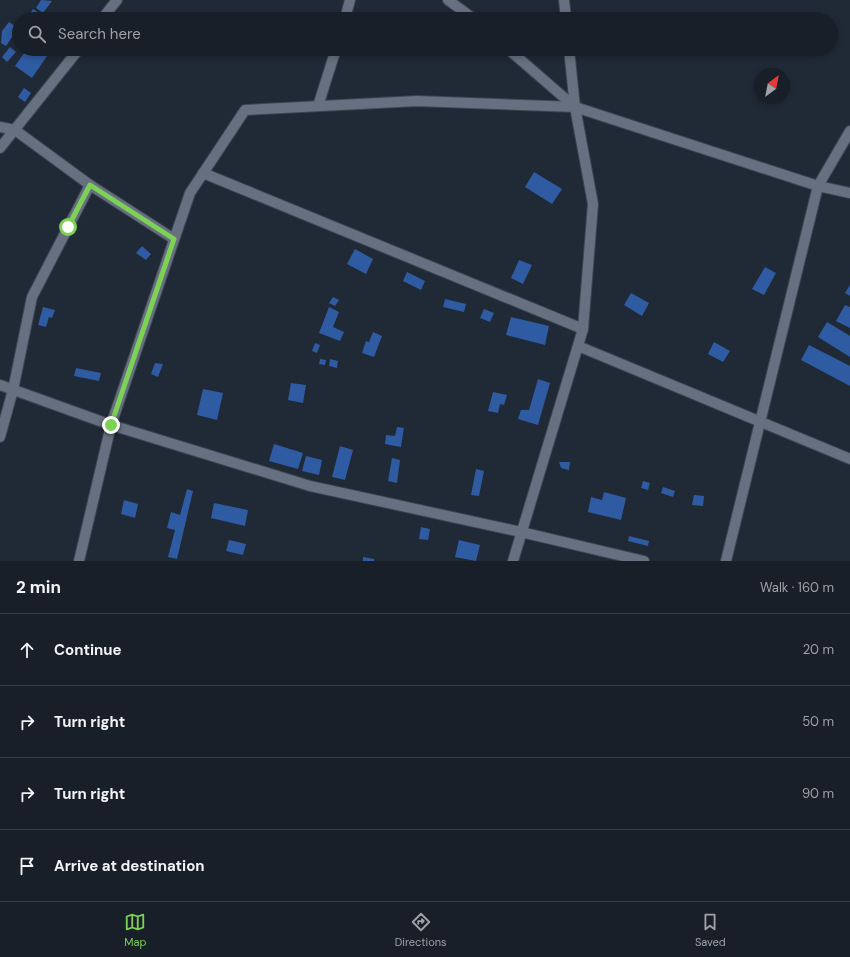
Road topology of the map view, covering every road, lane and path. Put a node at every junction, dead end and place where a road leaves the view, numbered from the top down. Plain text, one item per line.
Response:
1 (117, 0) edge
2 (350, 0) edge
3 (448, 0) edge
4 (564, 0) edge
5 (108, 12) edge
6 (347, 12) edge
7 (464, 12) edge
8 (565, 12) edge
9 (73, 56) edge
10 (334, 56) edge
11 (516, 56) edge
12 (570, 56) edge
13 (318, 106) junction
14 (575, 107) junction
15 (0, 127) edge
16 (15, 130) junction
17 (850, 131) edge
18 (0, 148) edge
19 (203, 173) junction
20 (90, 185) junction
21 (818, 186) junction
22 (850, 193) edge
23 (174, 239) junction
24 (583, 329) junction
25 (578, 346) junction
26 (0, 385) edge
27 (13, 390) junction
28 (760, 421) junction
29 (111, 425) junction
30 (0, 437) edge
31 (850, 459) edge
32 (521, 532) junction
33 (79, 561) edge
34 (513, 561) edge
35 (644, 561) edge
36 (726, 561) edge

1 - 5 street
2 - 6 street
3 - 7 street
4 - 8 street
9 - 16 street
10 - 13 street
11 - 14 street
12 - 14 street
13 - 14 street
13 - 19 street
14 - 21 street
14 - 24 street
15 - 16 street
16 - 18 street
16 - 20 street
17 - 21 street
19 - 23 street
19 - 24 street
20 - 23 street
20 - 27 street
21 - 22 street
21 - 28 street
23 - 29 street
24 - 25 street
25 - 28 street
25 - 32 street
26 - 27 street
27 - 29 street
27 - 30 street
28 - 31 street
28 - 36 street
29 - 32 street
29 - 33 street
32 - 34 street
32 - 35 street

